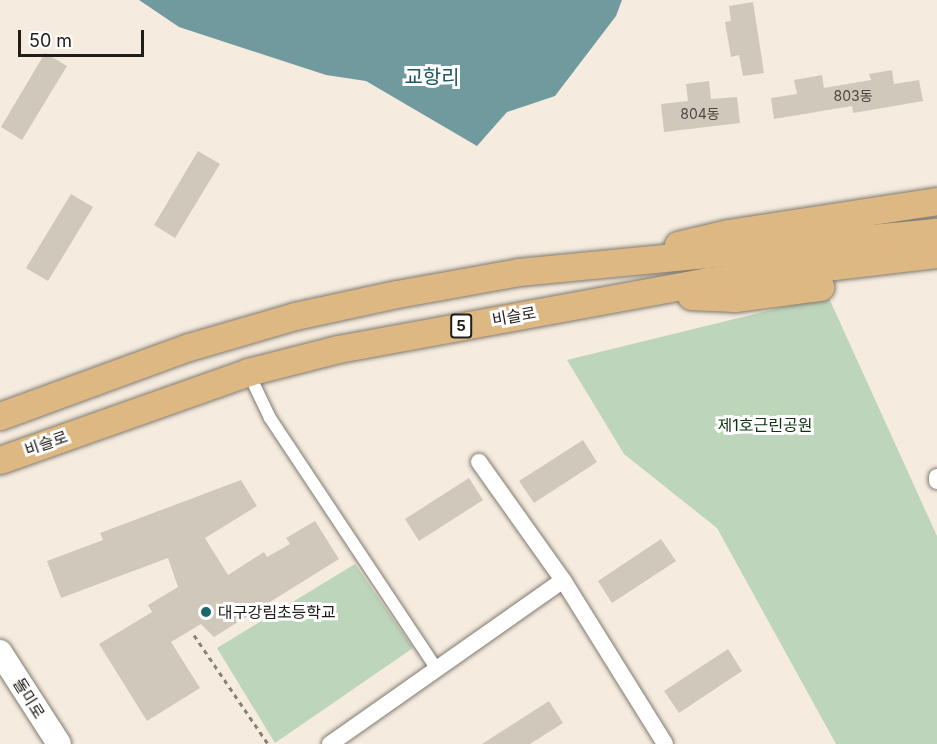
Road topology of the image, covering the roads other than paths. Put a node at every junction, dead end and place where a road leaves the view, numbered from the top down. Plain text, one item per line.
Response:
1 (937, 201) edge
2 (937, 232) edge
3 (937, 254) edge
4 (608, 264) junction
5 (937, 273) edge
6 (633, 294) junction
7 (248, 372) junction
8 (0, 416) edge
9 (0, 460) edge
10 (479, 462) dead end
11 (563, 580) junction
12 (0, 652) edge
13 (437, 669) junction
14 (58, 744) edge
15 (330, 744) edge
16 (665, 744) edge

1 - 4 main road
2 - 4 main road
3 - 6 main road, 비슬로 / 5
4 - 8 main road
5 - 6 main road, 5
6 - 7 main road, 비슬로 / 5
7 - 9 main road, 비슬로 / 5
7 - 13 street
10 - 11 street
11 - 13 street
11 - 16 street
12 - 14 main road, 돌미로
13 - 15 street

